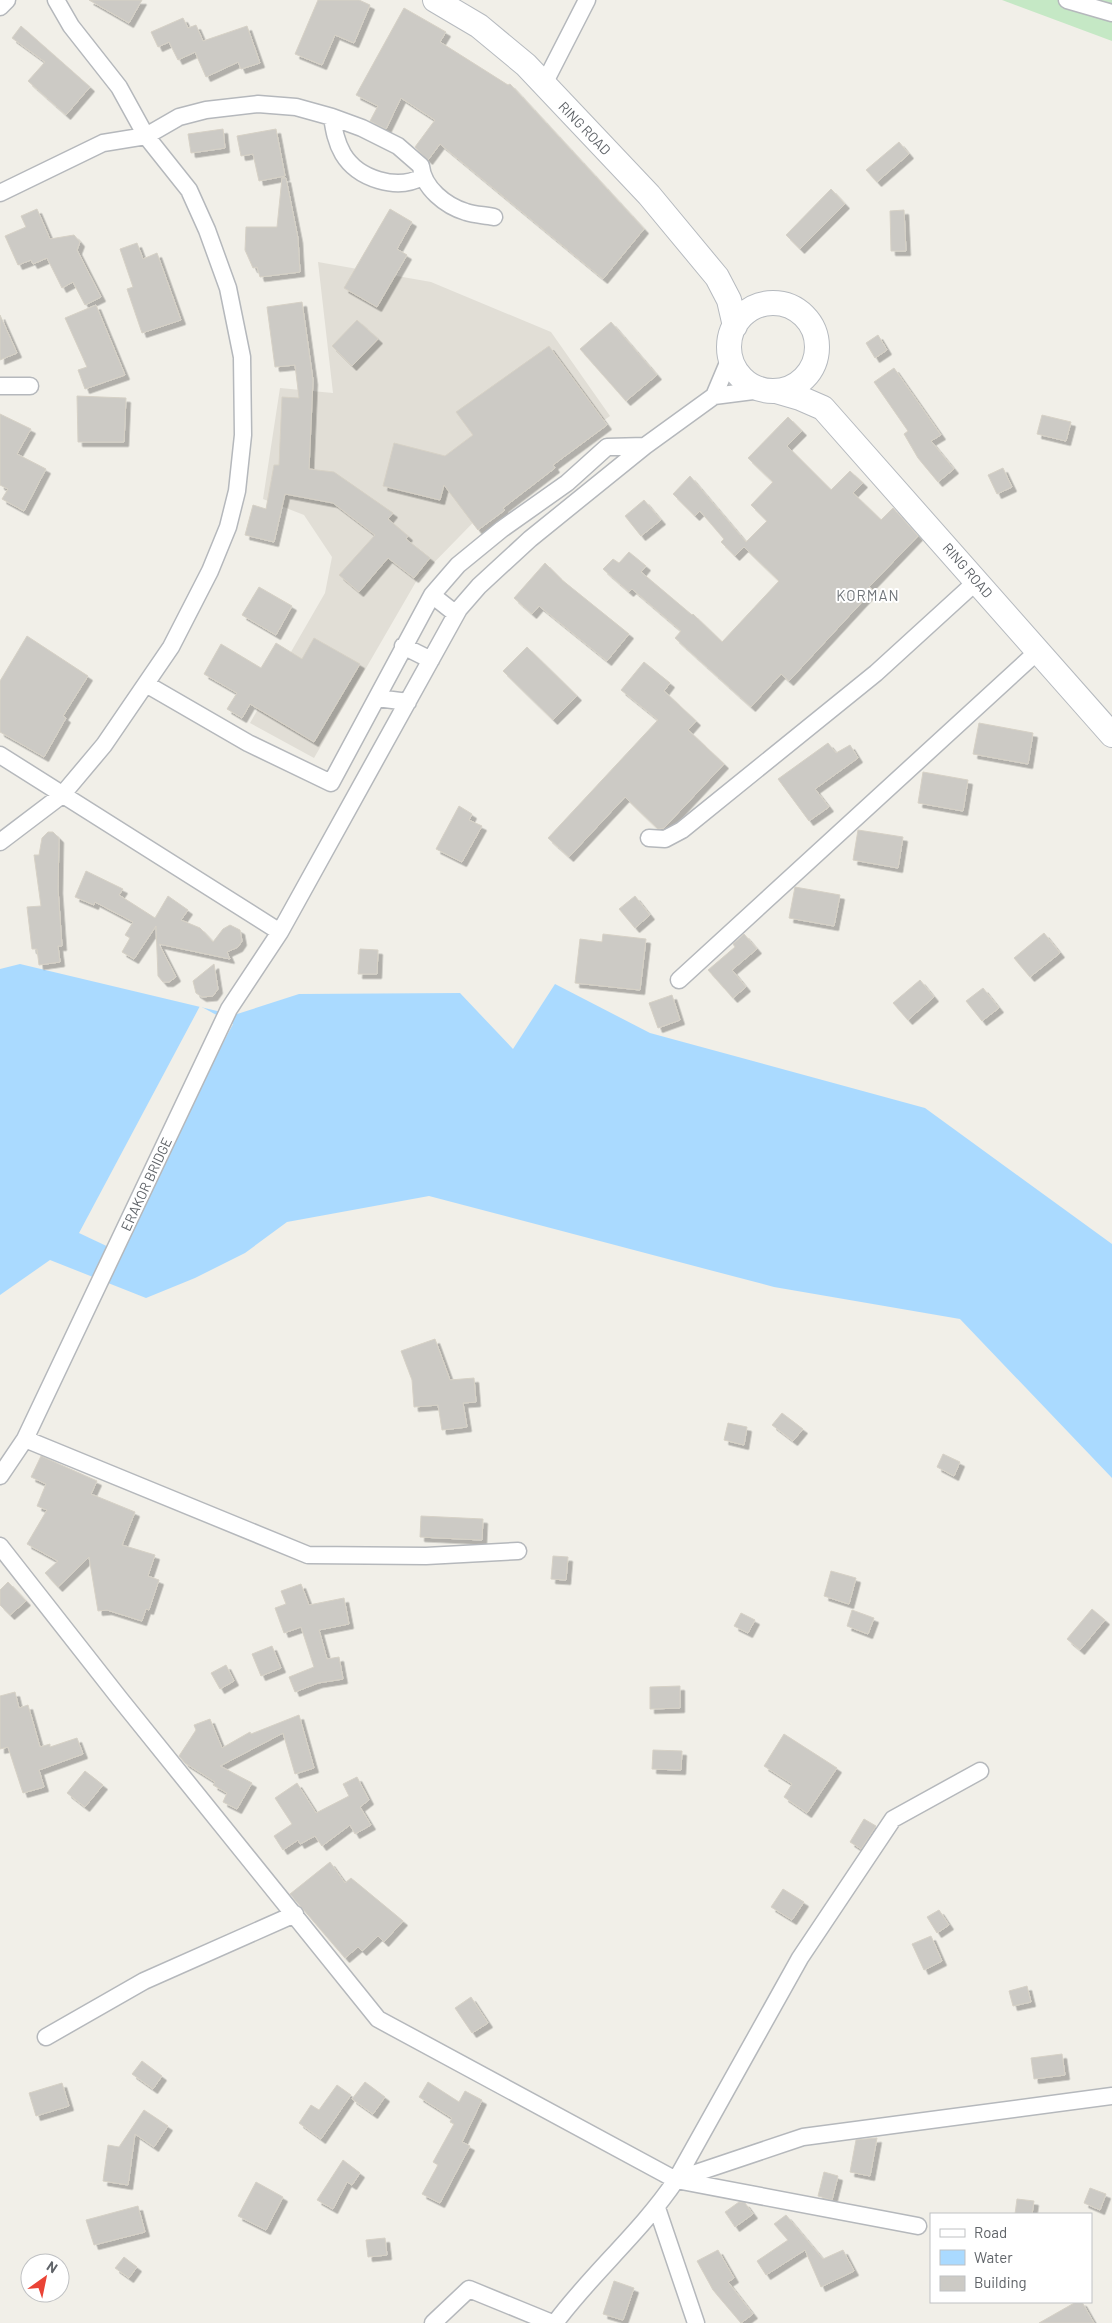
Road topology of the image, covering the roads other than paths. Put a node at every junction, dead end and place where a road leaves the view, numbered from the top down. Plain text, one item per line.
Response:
1 (7, 0) edge
2 (56, 0) edge
3 (435, 0) edge
4 (588, 0) edge
5 (1067, 0) edge
6 (0, 7) edge
7 (1112, 13) edge
8 (544, 84) junction
9 (332, 117) junction
10 (146, 136) junction
11 (422, 178) junction
12 (0, 194) edge
13 (494, 217) dead end
14 (717, 277) junction
15 (768, 304) junction
16 (735, 326) junction
17 (730, 358) junction
18 (815, 361) junction
19 (0, 386) edge
20 (30, 386) dead end
21 (769, 390) junction
22 (714, 396) junction
23 (823, 408) junction
24 (645, 446) junction
25 (487, 541) junction
26 (505, 562) junction
27 (978, 580) junction
28 (432, 595) junction
29 (456, 614) junction
30 (403, 646) junction
31 (1038, 651) junction
32 (431, 660) junction
33 (146, 684) junction
34 (377, 698) junction
35 (408, 702) junction
36 (1112, 735) edge
37 (0, 755) edge
38 (342, 763) junction
39 (364, 780) junction
40 (62, 795) junction
41 (649, 838) dead end
42 (0, 842) edge
43 (280, 932) junction
44 (679, 980) dead end
45 (24, 1439) junction
46 (0, 1476) edge
47 (0, 1546) edge
48 (518, 1551) dead end
49 (980, 1771) dead end
50 (295, 1914) junction
51 (46, 2037) dead end
52 (1112, 2096) edge
53 (676, 2180) junction
54 (657, 2208) junction
55 (918, 2226) dead end
56 (433, 2323) edge
57 (553, 2323) edge
58 (696, 2323) edge

1 - 6 street
2 - 10 street
3 - 8 main road, RING ROAD
4 - 8 street
5 - 7 street
8 - 14 main road, RING ROAD
9 - 10 street
9 - 11 street
9 - 11 street
10 - 12 street
10 - 33 street
11 - 13 street
14 - 15 main road, RING ROAD
14 - 16 main road, RING ROAD
15 - 16 main road
15 - 18 main road
16 - 17 main road
17 - 21 main road
17 - 22 street
18 - 21 main road
18 - 23 main road, RING ROAD
19 - 20 street
21 - 22 street
21 - 23 main road, RING ROAD
22 - 24 street, ERAKOR BRIDGE
23 - 27 main road, RING ROAD
24 - 25 street
24 - 26 street, ERAKOR BRIDGE
25 - 26 street
25 - 28 street
26 - 29 street, ERAKOR BRIDGE
27 - 31 main road, RING ROAD
27 - 41 street
28 - 29 street
28 - 30 street
29 - 32 street, ERAKOR BRIDGE
30 - 32 street
30 - 34 street
31 - 36 main road, RING ROAD
31 - 44 street
32 - 35 street, ERAKOR BRIDGE
33 - 38 street
33 - 40 street
34 - 35 street
34 - 38 street
35 - 39 street, ERAKOR BRIDGE
37 - 40 street
38 - 39 street
39 - 43 street, ERAKOR BRIDGE
40 - 42 street
40 - 43 street
43 - 45 street, ERAKOR BRIDGE
45 - 46 street, ERAKOR BRIDGE
45 - 48 street
47 - 50 street
49 - 53 street
50 - 51 street
50 - 53 street
52 - 53 street
53 - 54 street
53 - 55 street
54 - 57 street
54 - 58 street
56 - 57 street

